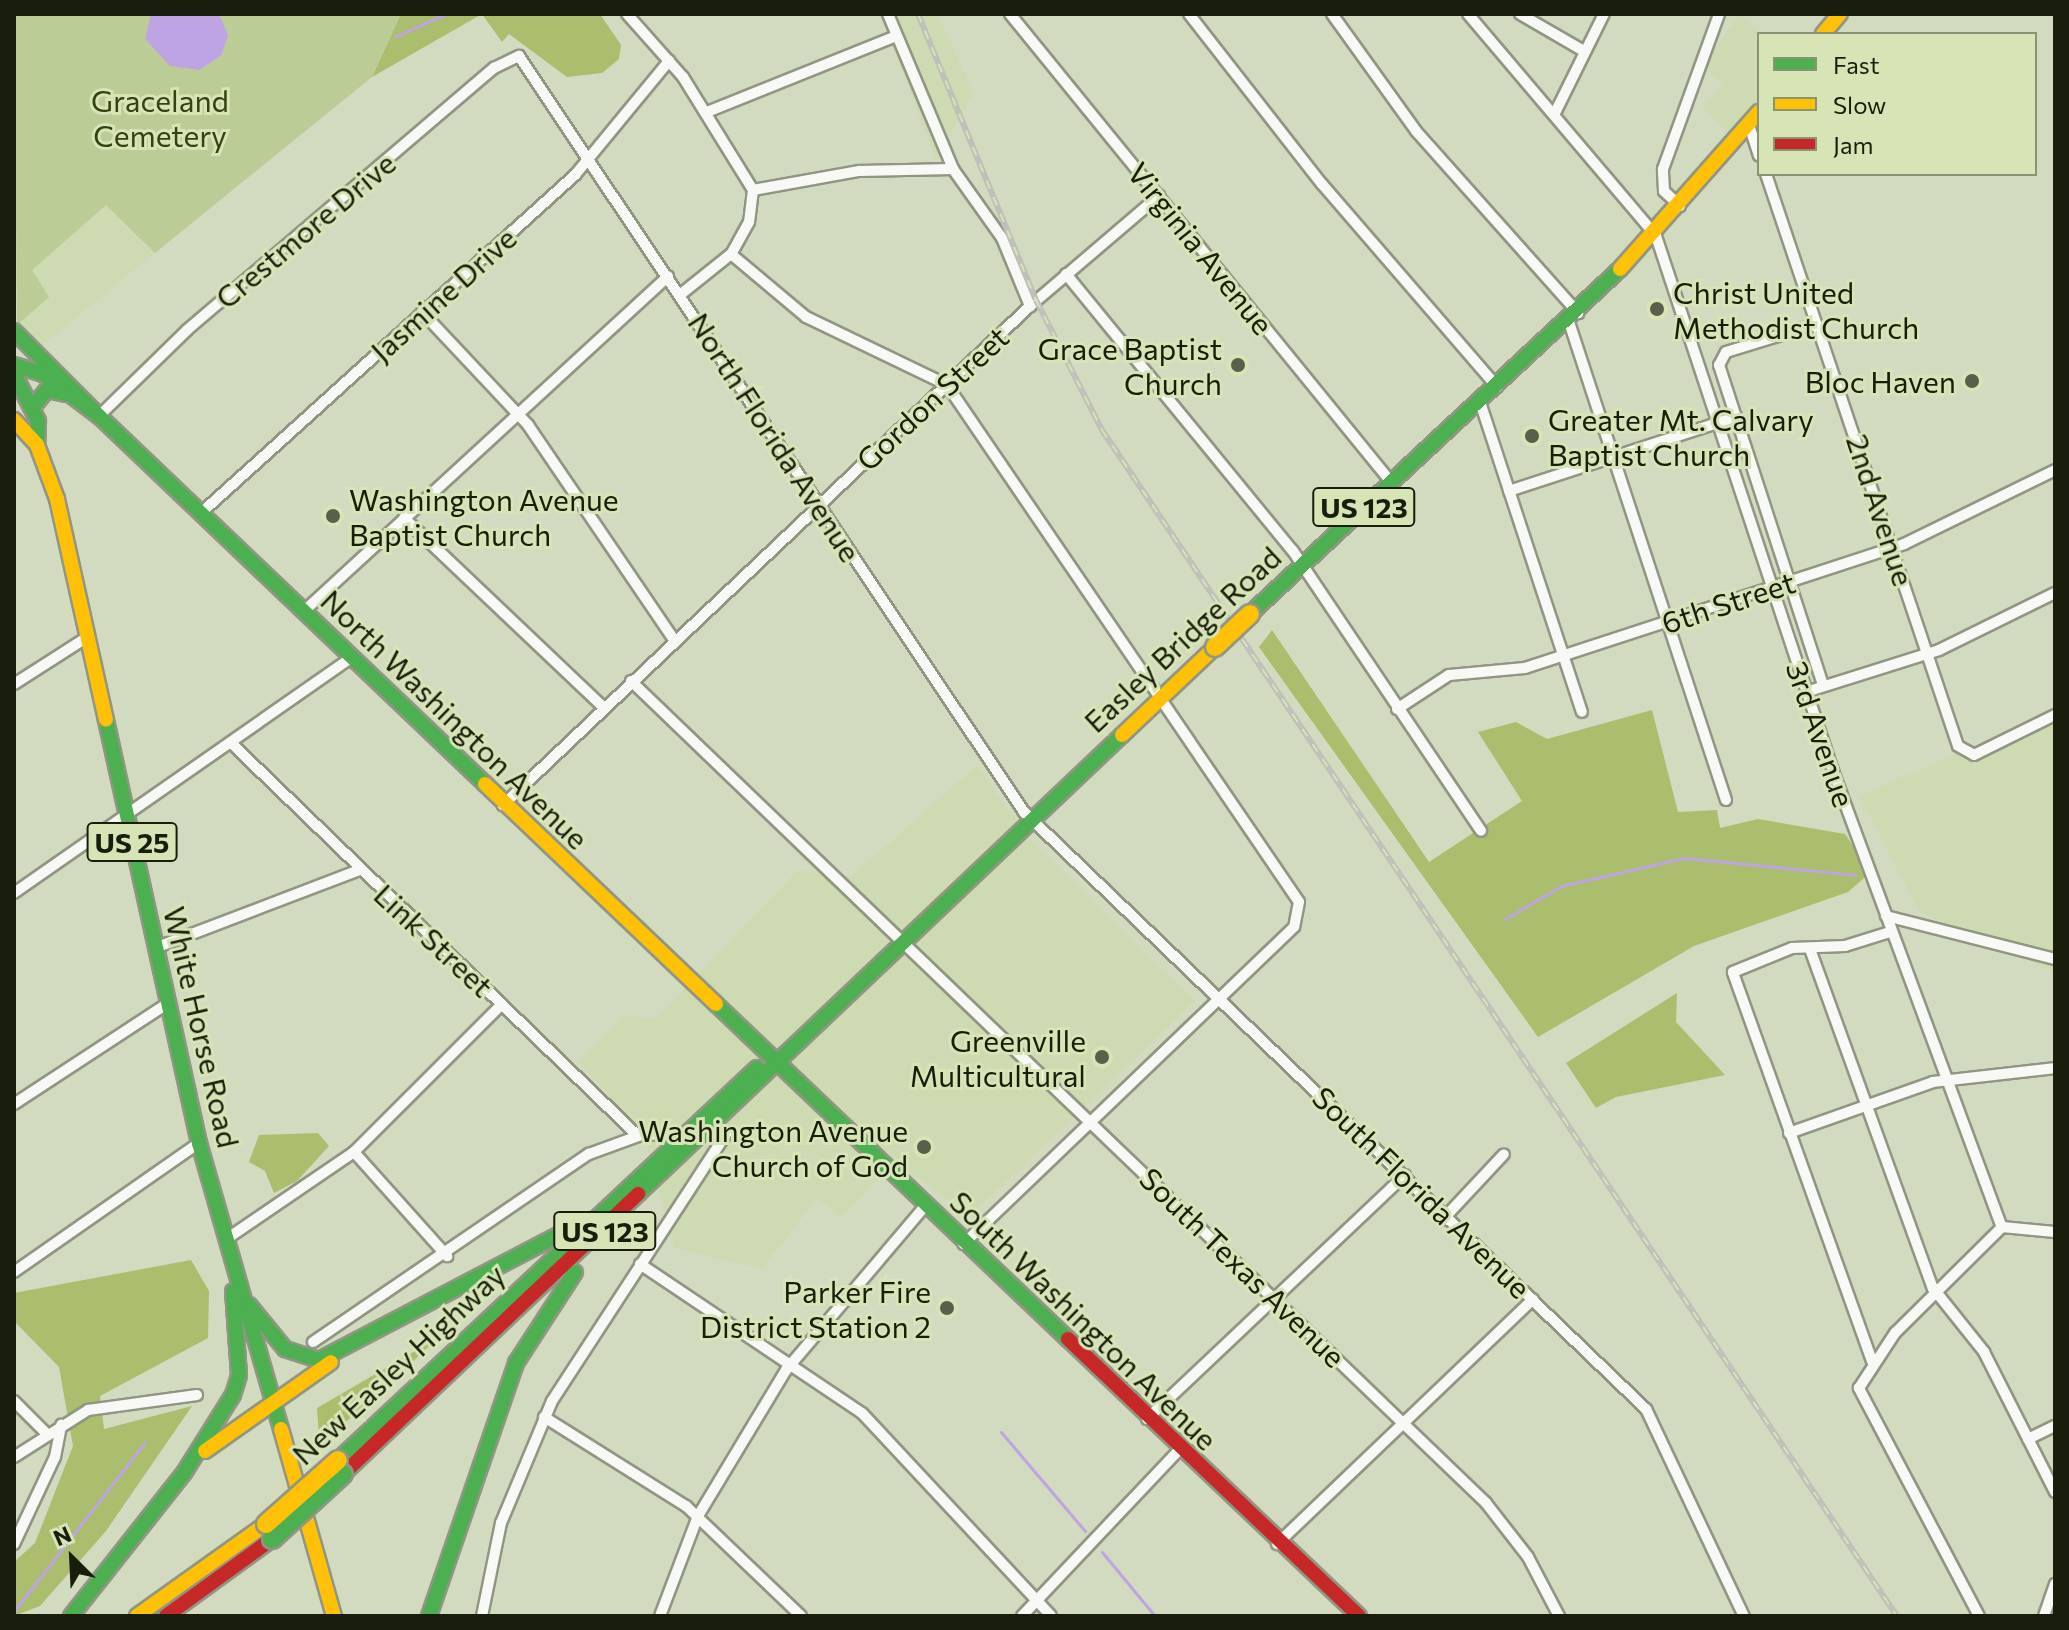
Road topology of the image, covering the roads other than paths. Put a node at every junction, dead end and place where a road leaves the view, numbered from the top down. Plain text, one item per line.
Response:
1 (627, 14) edge
2 (888, 14) edge
3 (1010, 14) edge
4 (1332, 14) edge
5 (1468, 14) edge
6 (1520, 14) edge
7 (1604, 14) edge
8 (1719, 14) edge
9 (1840, 14) edge
10 (1191, 15) edge
11 (1825, 32) edge
12 (896, 36) junction
13 (1582, 50) junction
14 (519, 56) joint
15 (669, 61) junction
16 (707, 112) junction
17 (1555, 113) junction
18 (1754, 118) edge
19 (1757, 140) edge
20 (590, 156) junction
21 (953, 169) junction
22 (1767, 176) edge
23 (753, 190) junction
24 (1159, 196) junction
25 (1680, 206) junction
26 (1656, 236) junction
27 (731, 254) junction
28 (1066, 274) junction
29 (668, 276) junction
30 (681, 294) junction
31 (1030, 306) junction
32 (422, 312) junction
33 (1573, 317) junction
34 (1814, 325) junction
35 (14, 331) edge
36 (14, 365) edge
37 (14, 374) edge
38 (947, 385) junction
39 (1497, 387) junction
40 (66, 394) junction
41 (1480, 402) junction
42 (33, 407) junction
43 (516, 413) junction
44 (99, 416) junction
45 (1736, 417) junction
46 (14, 420) edge
47 (1718, 422) junction
48 (37, 445) junction
49 (1614, 456) junction
50 (2055, 470) edge
51 (1391, 482) junction
52 (1509, 491) junction
53 (819, 504) junction
54 (201, 513) junction
55 (404, 518) junction
56 (1893, 547) junction
57 (1301, 566) junction
58 (1789, 581) junction
59 (1772, 587) junction
60 (2055, 593) edge
61 (303, 612) junction
62 (1668, 622) junction
63 (86, 638) junction
64 (674, 640) junction
65 (1928, 653) junction
66 (1563, 656) junction
67 (349, 659) junction
68 (631, 681) junction
69 (14, 684) edge
70 (1823, 686) junction
71 (1806, 692) junction
72 (1161, 698) junction
73 (603, 707) junction
74 (1397, 709) junction
75 (1582, 712) dead end
76 (2055, 715) edge
77 (231, 743) junction
78 (1726, 800) dead end
79 (503, 805) junction
80 (125, 814) junction
81 (1031, 819) junction
82 (1481, 831) dead end
83 (359, 870) junction
84 (14, 893) edge
85 (1886, 916) junction
86 (1890, 932) junction
87 (900, 941) junction
88 (155, 948) junction
89 (1810, 949) junction
90 (2055, 959) edge
91 (1217, 996) junction
92 (167, 1004) junction
93 (502, 1004) junction
94 (771, 1063) junction
95 (2055, 1068) edge
96 (1945, 1080) junction
97 (14, 1104) edge
98 (1867, 1106) junction
99 (1090, 1121) junction
100 (728, 1131) dead end
101 (1789, 1133) junction
102 (637, 1135) junction
103 (690, 1137) junction
104 (199, 1143) junction
105 (354, 1152) junction
106 (1504, 1154) dead end
107 (1405, 1175) junction
108 (621, 1191) junction
109 (647, 1191) junction
110 (924, 1207) junction
111 (1447, 1215) junction
112 (2002, 1227) junction
113 (2055, 1232) edge
114 (225, 1240) junction
115 (964, 1244) junction
116 (447, 1256) junction
117 (230, 1260) junction
118 (640, 1264) junction
119 (14, 1272) edge
120 (1940, 1294) junction
121 (242, 1297) junction
122 (1275, 1298) junction
123 (1533, 1299) junction
124 (438, 1302) junction
125 (313, 1342) dead end
126 (792, 1361) junction
127 (1872, 1361) junction
128 (197, 1395) dead end
129 (272, 1400) junction
130 (14, 1401) edge
131 (544, 1417) junction
132 (1147, 1419) junction
133 (1405, 1423) junction
134 (61, 1425) junction
135 (2055, 1426) edge
136 (47, 1434) junction
137 (2028, 1439) junction
138 (1179, 1450) junction
139 (14, 1457) edge
140 (190, 1463) junction
141 (341, 1467) junction
142 (2055, 1492) edge
143 (698, 1516) junction
144 (269, 1532) junction
145 (14, 1544) edge
146 (1277, 1544) junction
147 (2055, 1584) edge
148 (1036, 1601) junction
149 (429, 1611) edge
150 (71, 1616) edge
151 (137, 1616) edge
152 (166, 1616) edge
153 (334, 1616) edge
154 (482, 1616) edge
155 (660, 1616) edge
156 (801, 1616) edge
157 (1022, 1616) edge
158 (1051, 1616) edge
159 (1359, 1616) edge
160 (1559, 1616) edge
161 (1744, 1616) edge
162 (1979, 1616) edge
163 (2044, 1616) edge

1 - 15 street
2 - 12 street
3 - 24 street, Virginia Avenue
4 - 33 street
5 - 17 street
6 - 13 street
7 - 13 street
8 - 25 street
9 - 11 main road
10 - 39 street
12 - 16 street
12 - 21 street
13 - 17 street
14 - 20 street, North Florida Avenue
14 - 44 street, Crestmore Drive
15 - 16 street
15 - 20 street, Jasmine Drive
16 - 23 street
17 - 26 street
18 - 19 street
18 - 25 main road, Easley Bridge Road / US 123
20 - 29 street, North Florida Avenue
20 - 32 street, Jasmine Drive
21 - 23 street
21 - 31 street
22 - 34 street, 2nd Avenue
23 - 27 street
24 - 28 street, Gordon Street
24 - 51 street, Virginia Avenue
25 - 26 main road, Easley Bridge Road / US 123
26 - 33 main road, Easley Bridge Road / US 123
26 - 47 street, 3rd Avenue
27 - 30 street
27 - 38 street
28 - 31 street, Gordon Street
28 - 57 street
29 - 30 street, North Florida Avenue
29 - 43 street
30 - 53 street, North Florida Avenue
31 - 38 street, Gordon Street
32 - 43 street
32 - 54 street, Jasmine Drive
33 - 39 main road, Easley Bridge Road / US 123
33 - 49 street
34 - 45 street, 3rd Avenue
34 - 56 street, 2nd Avenue
35 - 44 main road, North Washington Avenue
36 - 40 main road, North Washington Avenue
37 - 42 main road, White Horse Road / US 25
38 - 53 street, Gordon Street
38 - 72 street
39 - 41 main road, Easley Bridge Road / US 123
40 - 42 main road
40 - 44 main road, North Washington Avenue
41 - 51 main road, Easley Bridge Road / US 123
41 - 52 street
42 - 48 main road, White Horse Road / US 25
43 - 55 street
43 - 64 street
44 - 54 main road, North Washington Avenue
45 - 47 street
45 - 58 street, 3rd Avenue
46 - 48 main road, White Horse Road / US 25
47 - 49 street
47 - 59 street, 3rd Avenue
48 - 63 main road, White Horse Road / US 25
49 - 52 street
49 - 62 street
50 - 56 street, 6th Street
51 - 57 main road, Easley Bridge Road / US 123
52 - 66 street
53 - 64 street, Gordon Street
53 - 81 street, North Florida Avenue
54 - 61 main road, North Washington Avenue
55 - 61 street
55 - 73 street
56 - 58 street, 6th Street
56 - 65 street, 2nd Avenue
57 - 72 main road, Easley Bridge Road / US 123, bridge
57 - 74 street
58 - 59 street, 6th Street
58 - 70 street, 3rd Avenue
59 - 62 street, 6th Street
59 - 71 street, 3rd Avenue
60 - 65 street
61 - 67 main road, North Washington Avenue
62 - 66 street, 6th Street
62 - 78 street
63 - 69 street
63 - 80 main road, White Horse Road / US 25
64 - 68 street, Gordon Street
65 - 70 street
65 - 76 street, 2nd Avenue
66 - 74 street, 6th Street
66 - 75 street
67 - 77 street
67 - 79 main road, North Washington Avenue
68 - 73 street, Gordon Street
68 - 87 street, South Texas Avenue
70 - 71 street
71 - 85 street, 3rd Avenue
72 - 81 main road, Easley Bridge Road / US 123
72 - 91 street
73 - 79 street, Gordon Street
74 - 82 street
77 - 80 street
77 - 83 street, Link Street
79 - 94 main road, North Washington Avenue
80 - 84 street
80 - 88 main road, White Horse Road / US 25
81 - 87 main road, Easley Bridge Road / US 123
81 - 91 street, South Florida Avenue
83 - 88 street
83 - 93 street, Link Street
85 - 86 street, 3rd Avenue
85 - 90 street
86 - 89 street
86 - 96 street, 3rd Avenue
87 - 94 main road, Easley Bridge Road / US 123
87 - 99 street, South Texas Avenue
88 - 92 main road, White Horse Road / US 25
89 - 98 street
89 - 101 street
91 - 99 street
91 - 107 street, South Florida Avenue
92 - 97 street
92 - 104 main road, White Horse Road / US 25
93 - 102 street, Link Street
93 - 105 street
94 - 103 main road, Easley Bridge Road / US 123
94 - 110 main road, South Washington Avenue
95 - 96 street
96 - 98 street
96 - 112 street, 3rd Avenue
98 - 101 street
98 - 120 street
99 - 115 street
99 - 122 street, South Texas Avenue
100 - 118 street
101 - 127 street
102 - 103 street
102 - 116 street
103 - 108 main road, New Easley Highway / US 123
103 - 109 main road, New Easley Highway / US 123
104 - 114 main road, White Horse Road / US 25
104 - 119 street
105 - 114 street
105 - 116 street
106 - 111 street
107 - 111 street, South Florida Avenue
107 - 122 street
108 - 124 main road
108 - 141 main road, New Easley Highway / US 123
109 - 141 main road, New Easley Highway / US 123
109 - 149 main road
110 - 115 main road, South Washington Avenue
110 - 126 street
111 - 123 street, South Florida Avenue
112 - 113 street
112 - 120 street
114 - 117 main road, White Horse Road / US 25
115 - 132 main road, South Washington Avenue
116 - 125 street
117 - 121 main road, White Horse Road / US 25
117 - 140 main road
118 - 126 street
118 - 131 street
120 - 127 street
120 - 137 street
121 - 124 main road
121 - 129 main road, White Horse Road / US 25
122 - 132 street
122 - 133 street, South Texas Avenue
123 - 133 street
123 - 161 street, South Florida Avenue
124 - 129 main road
126 - 143 street
126 - 148 street
127 - 162 street
128 - 134 street
129 - 140 main road
129 - 153 main road, White Horse Road / US 25
130 - 136 street
131 - 143 street
131 - 154 street
132 - 138 main road, South Washington Avenue
133 - 146 street
133 - 160 street, South Texas Avenue
134 - 136 street
134 - 145 street
135 - 137 street
136 - 139 street
137 - 142 street
138 - 146 main road, South Washington Avenue
138 - 148 street
140 - 150 main road
141 - 144 main road, New Easley Highway / US 123, bridge
143 - 155 street
143 - 156 street
144 - 151 main road, New Easley Highway / US 123
144 - 152 main road, New Easley Highway / US 123
146 - 159 main road, South Washington Avenue
147 - 163 street
148 - 157 street
148 - 158 street

